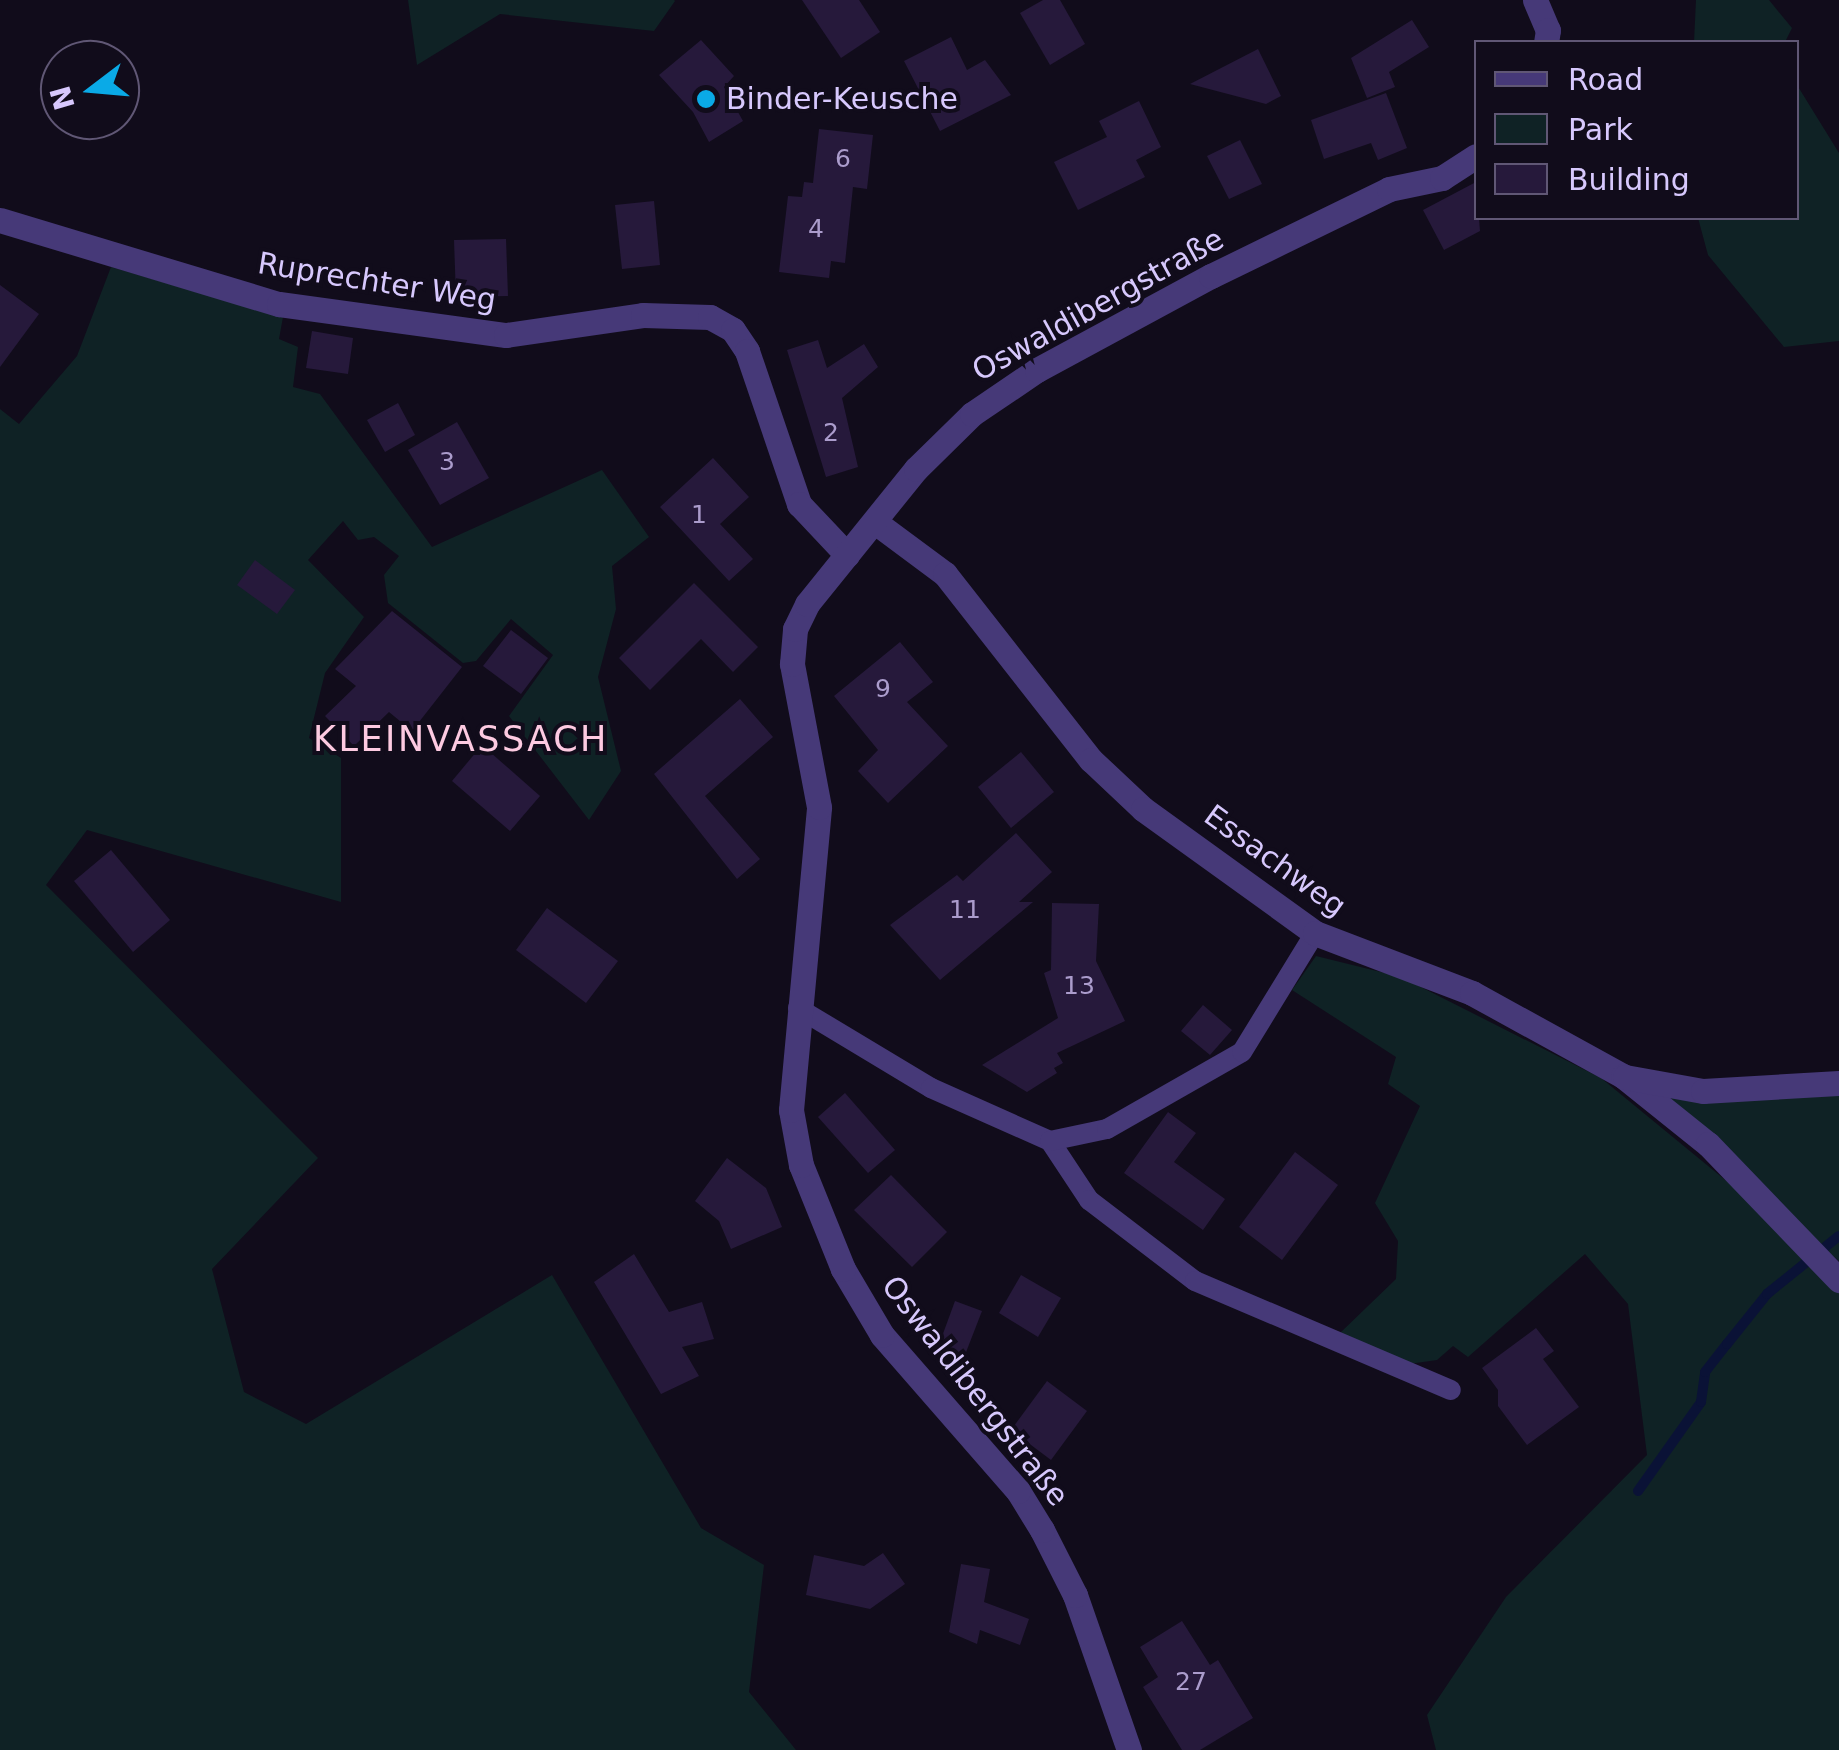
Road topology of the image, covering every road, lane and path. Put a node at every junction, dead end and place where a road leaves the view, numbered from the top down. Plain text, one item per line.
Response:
1 (1534, 0) edge
2 (1546, 40) edge
3 (1474, 157) edge
4 (0, 220) edge
5 (874, 522) junction
6 (847, 555) junction
7 (1314, 934) junction
8 (798, 1008) junction
9 (1623, 1076) junction
10 (1839, 1083) edge
11 (1050, 1141) junction
12 (1839, 1280) edge
13 (1451, 1390) dead end
14 (1129, 1750) edge

1 - 2 street
3 - 5 street, Oswaldibergstraße
4 - 6 street, Ruprechter Weg
5 - 6 street, Oswaldibergstraße
5 - 7 street, Essachweg
6 - 8 street, Oswaldibergstraße
7 - 9 street, Essachweg
7 - 11 lane
8 - 11 lane
8 - 14 street, Oswaldibergstraße
9 - 10 street
9 - 12 street, Essachweg
11 - 13 lane

